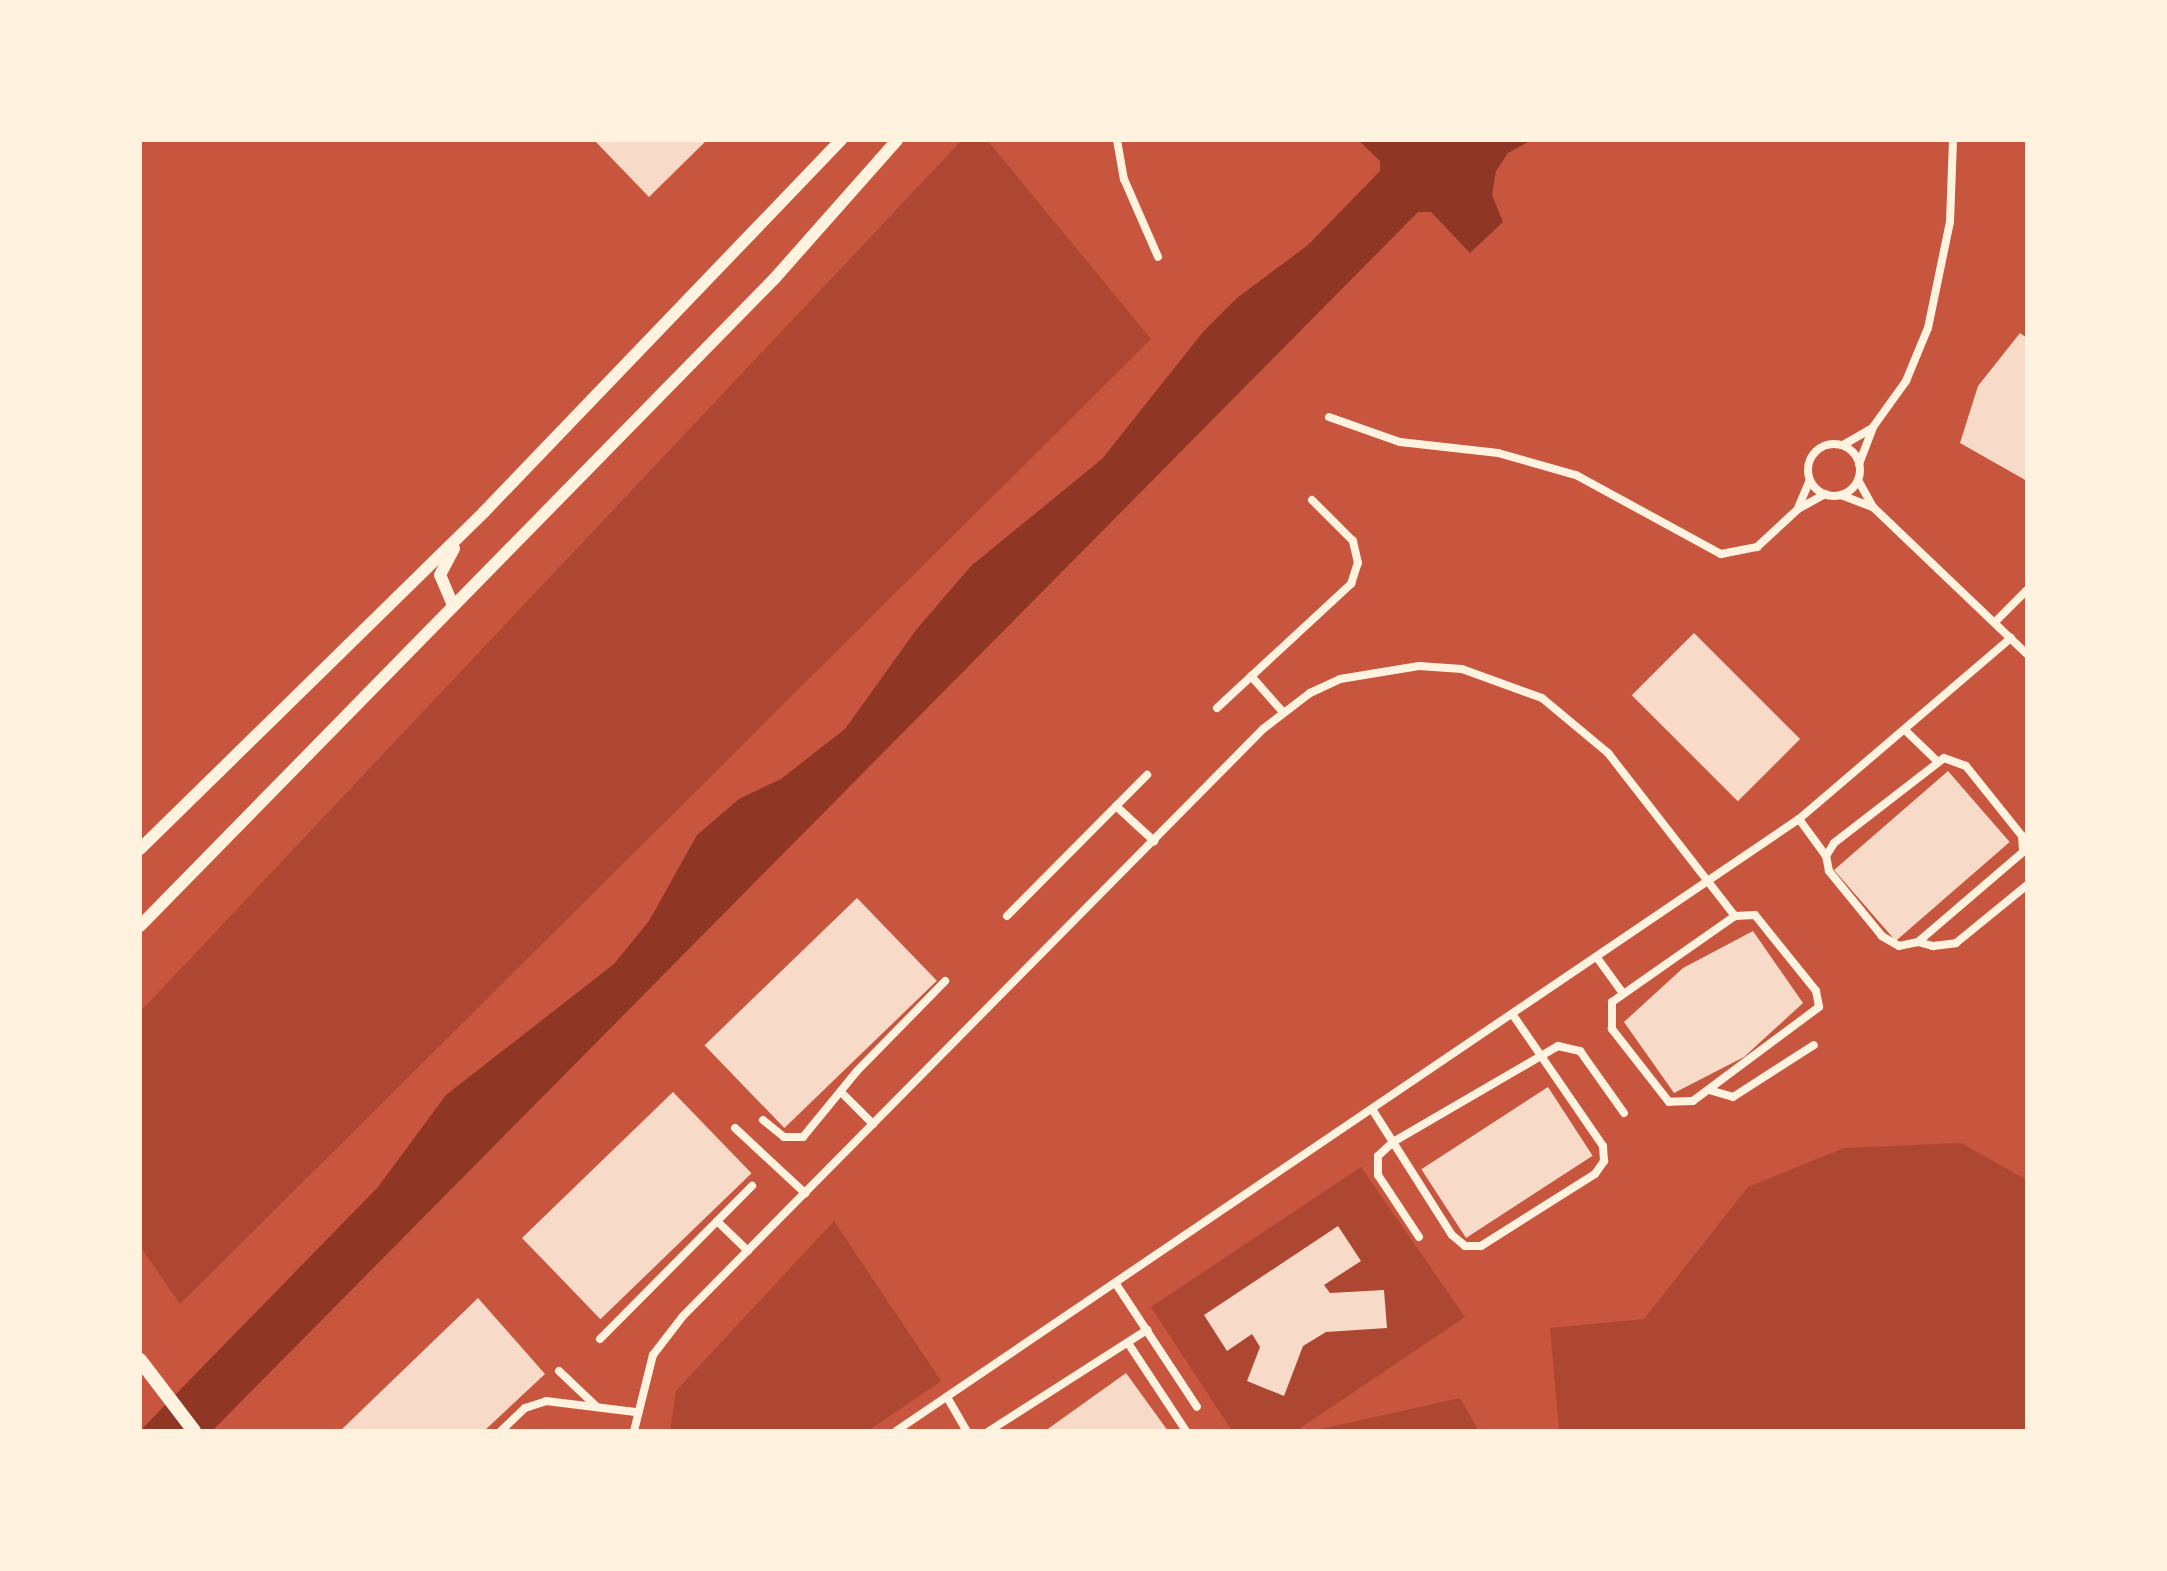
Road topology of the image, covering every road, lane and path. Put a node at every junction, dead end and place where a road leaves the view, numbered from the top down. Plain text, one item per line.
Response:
1 (841, 140) edge
2 (897, 140) edge
3 (1117, 140) edge
4 (1953, 140) edge
5 (1158, 257) dead end
6 (1329, 417) dead end
7 (1873, 427) junction
8 (1843, 445) junction
9 (1859, 464) junction
10 (1810, 480) junction
11 (1858, 480) junction
12 (1825, 494) junction
13 (1841, 495) junction
14 (1312, 500) dead end
15 (1873, 507) junction
16 (1798, 509) junction
17 (484, 512) junction
18 (2027, 590) edge
19 (452, 603) junction
20 (1995, 622) junction
21 (2011, 638) junction
22 (2027, 654) edge
23 (1251, 676) junction
24 (1217, 708) dead end
25 (1282, 711) junction
26 (1906, 731) junction
27 (1937, 761) junction
28 (1147, 775) dead end
29 (1116, 806) junction
30 (1799, 819) junction
31 (1154, 841) junction
32 (140, 849) edge
33 (1826, 856) junction
34 (1709, 882) junction
35 (2027, 885) edge
36 (1007, 916) dead end
37 (1735, 916) junction
38 (140, 926) edge
39 (1918, 942) junction
40 (1598, 959) junction
41 (945, 981) dead end
42 (1622, 992) junction
43 (1513, 1015) junction
44 (1814, 1045) dead end
45 (1540, 1054) junction
46 (1709, 1090) junction
47 (842, 1093) junction
48 (1372, 1109) junction
49 (1624, 1113) dead end
50 (763, 1120) dead end
51 (873, 1124) junction
52 (735, 1128) dead end
53 (1393, 1142) junction
54 (752, 1186) dead end
55 (805, 1193) junction
56 (717, 1221) junction
57 (1419, 1237) dead end
58 (748, 1251) junction
59 (1116, 1284) junction
60 (1147, 1330) junction
61 (600, 1339) dead end
62 (1128, 1343) junction
63 (140, 1360) edge
64 (559, 1371) dead end
65 (947, 1397) junction
66 (596, 1406) junction
67 (1197, 1407) dead end
68 (635, 1412) junction
69 (194, 1431) edge
70 (501, 1431) edge
71 (634, 1431) edge
72 (896, 1431) edge
73 (967, 1431) edge
74 (989, 1431) edge
75 (1186, 1431) edge

1 - 17 street
2 - 19 street
3 - 5 street
4 - 7 street
6 - 16 street
7 - 8 street
7 - 9 street
8 - 9 street
8 - 10 street
9 - 11 street
10 - 12 street
10 - 16 street
11 - 13 street
11 - 15 street
12 - 13 street
12 - 16 street
13 - 15 street
14 - 23 street
15 - 20 street
17 - 19 street
17 - 32 street
18 - 20 street
19 - 38 street
20 - 21 street
21 - 22 street
21 - 26 street
23 - 24 street
23 - 25 street
25 - 31 street
25 - 34 street
26 - 27 street
26 - 30 street
27 - 33 street
27 - 39 street
28 - 29 street
29 - 31 street
29 - 36 street
30 - 33 street
30 - 34 street
31 - 51 street
33 - 39 street
34 - 37 street
34 - 40 street
35 - 39 street
37 - 42 street
37 - 46 street
40 - 42 street
40 - 43 street
41 - 47 street
42 - 46 street
43 - 45 street
43 - 48 street
44 - 46 street
45 - 49 street
45 - 53 street
45 - 53 street
47 - 50 street
47 - 51 street
48 - 53 street
48 - 59 street
51 - 55 street
52 - 55 street
53 - 57 street
54 - 56 street
55 - 58 street
56 - 58 street
56 - 61 street
58 - 68 street
59 - 60 street
59 - 65 street
60 - 62 street
60 - 67 street
62 - 74 street
62 - 75 street
63 - 69 main road
64 - 66 street
65 - 72 street
65 - 73 street
66 - 68 street
66 - 70 street
68 - 71 street

